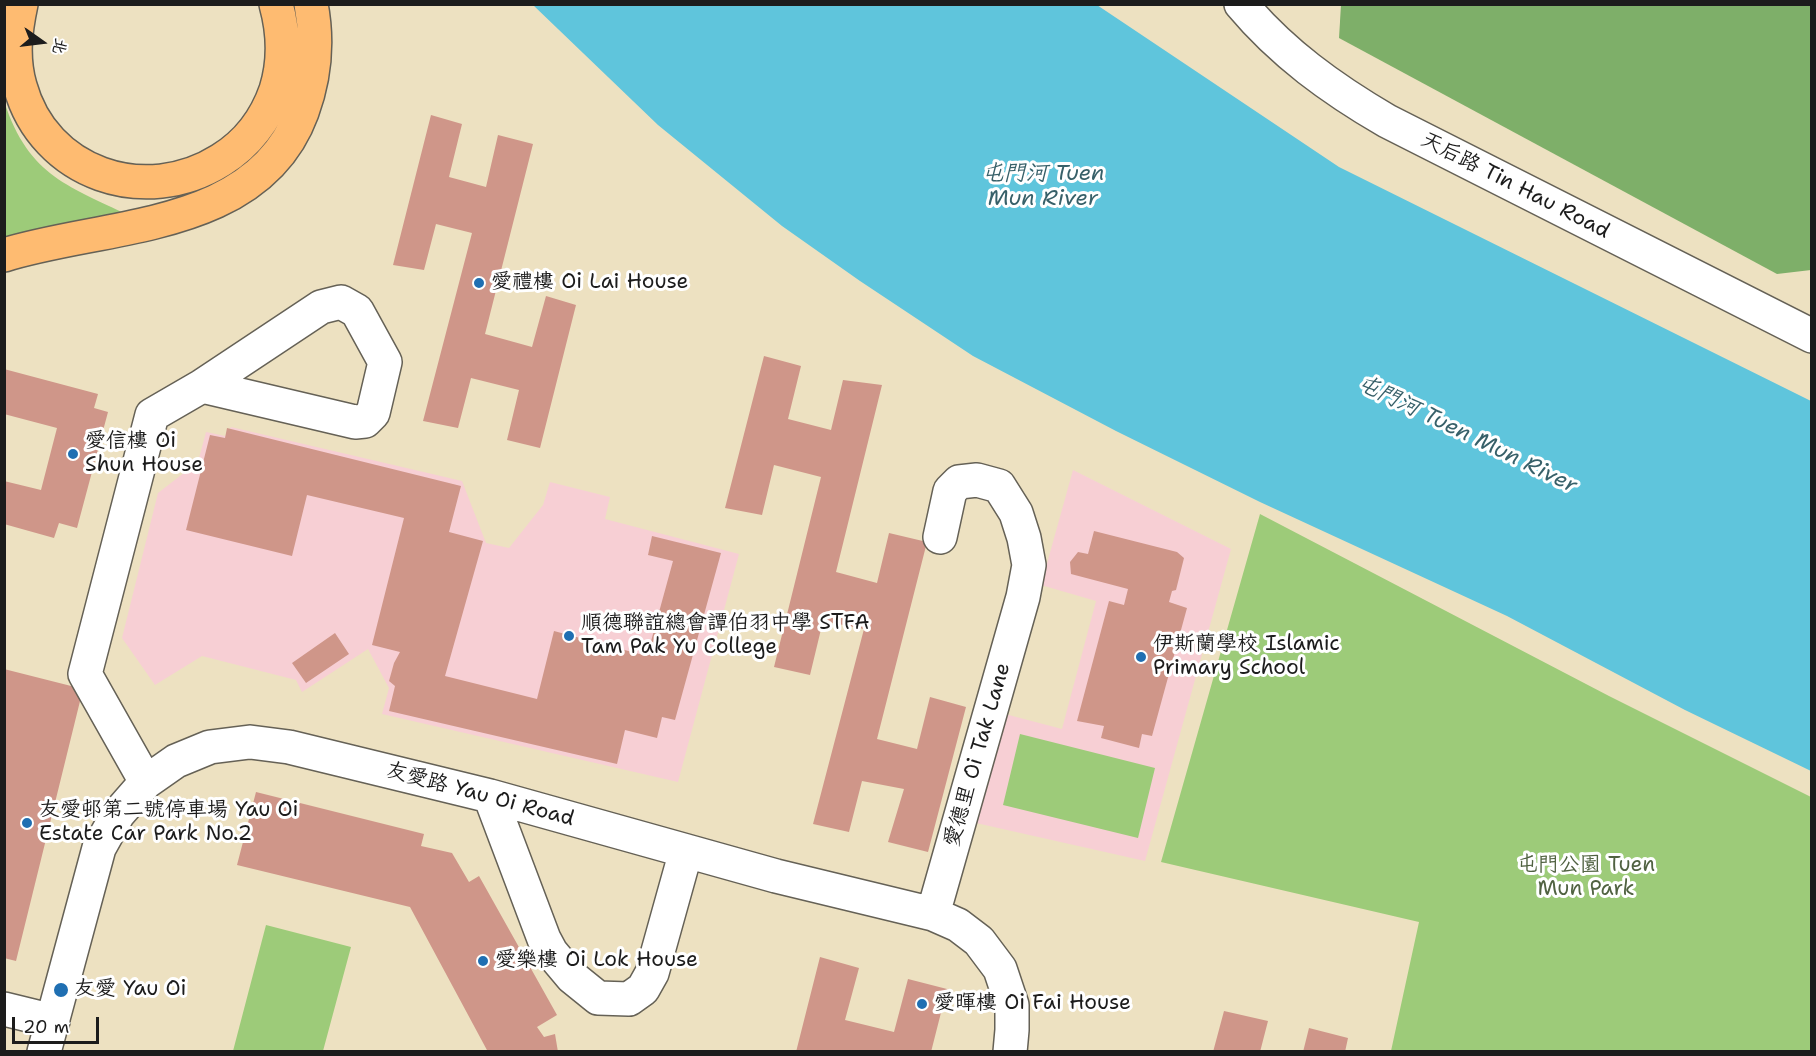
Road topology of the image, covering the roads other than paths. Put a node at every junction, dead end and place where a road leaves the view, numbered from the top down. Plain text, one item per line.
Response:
1 (21, 4) edge
2 (276, 4) edge
3 (311, 4) edge
4 (1241, 4) edge
5 (4, 255) edge
6 (1812, 336) edge
7 (202, 386) junction
8 (940, 537) dead end
9 (146, 782) junction
10 (490, 796) junction
11 (686, 851) junction
12 (933, 914) junction
13 (4, 1009) edge
14 (49, 1036) edge
15 (1010, 1052) edge

1 - 2 main road
3 - 5 main road
4 - 6 street, 天后路 Tin Hau Road
7 - 7 street
7 - 9 street
8 - 12 street, 愛德里 Oi Tak Lane
9 - 10 street, 友愛路 Yau Oi Road
9 - 14 street, 友愛路 Yau Oi Road
10 - 11 street, 友愛路 Yau Oi Road
10 - 11 street
11 - 12 street, 友愛路 Yau Oi Road
12 - 15 street, 友愛路 Yau Oi Road
13 - 14 street

